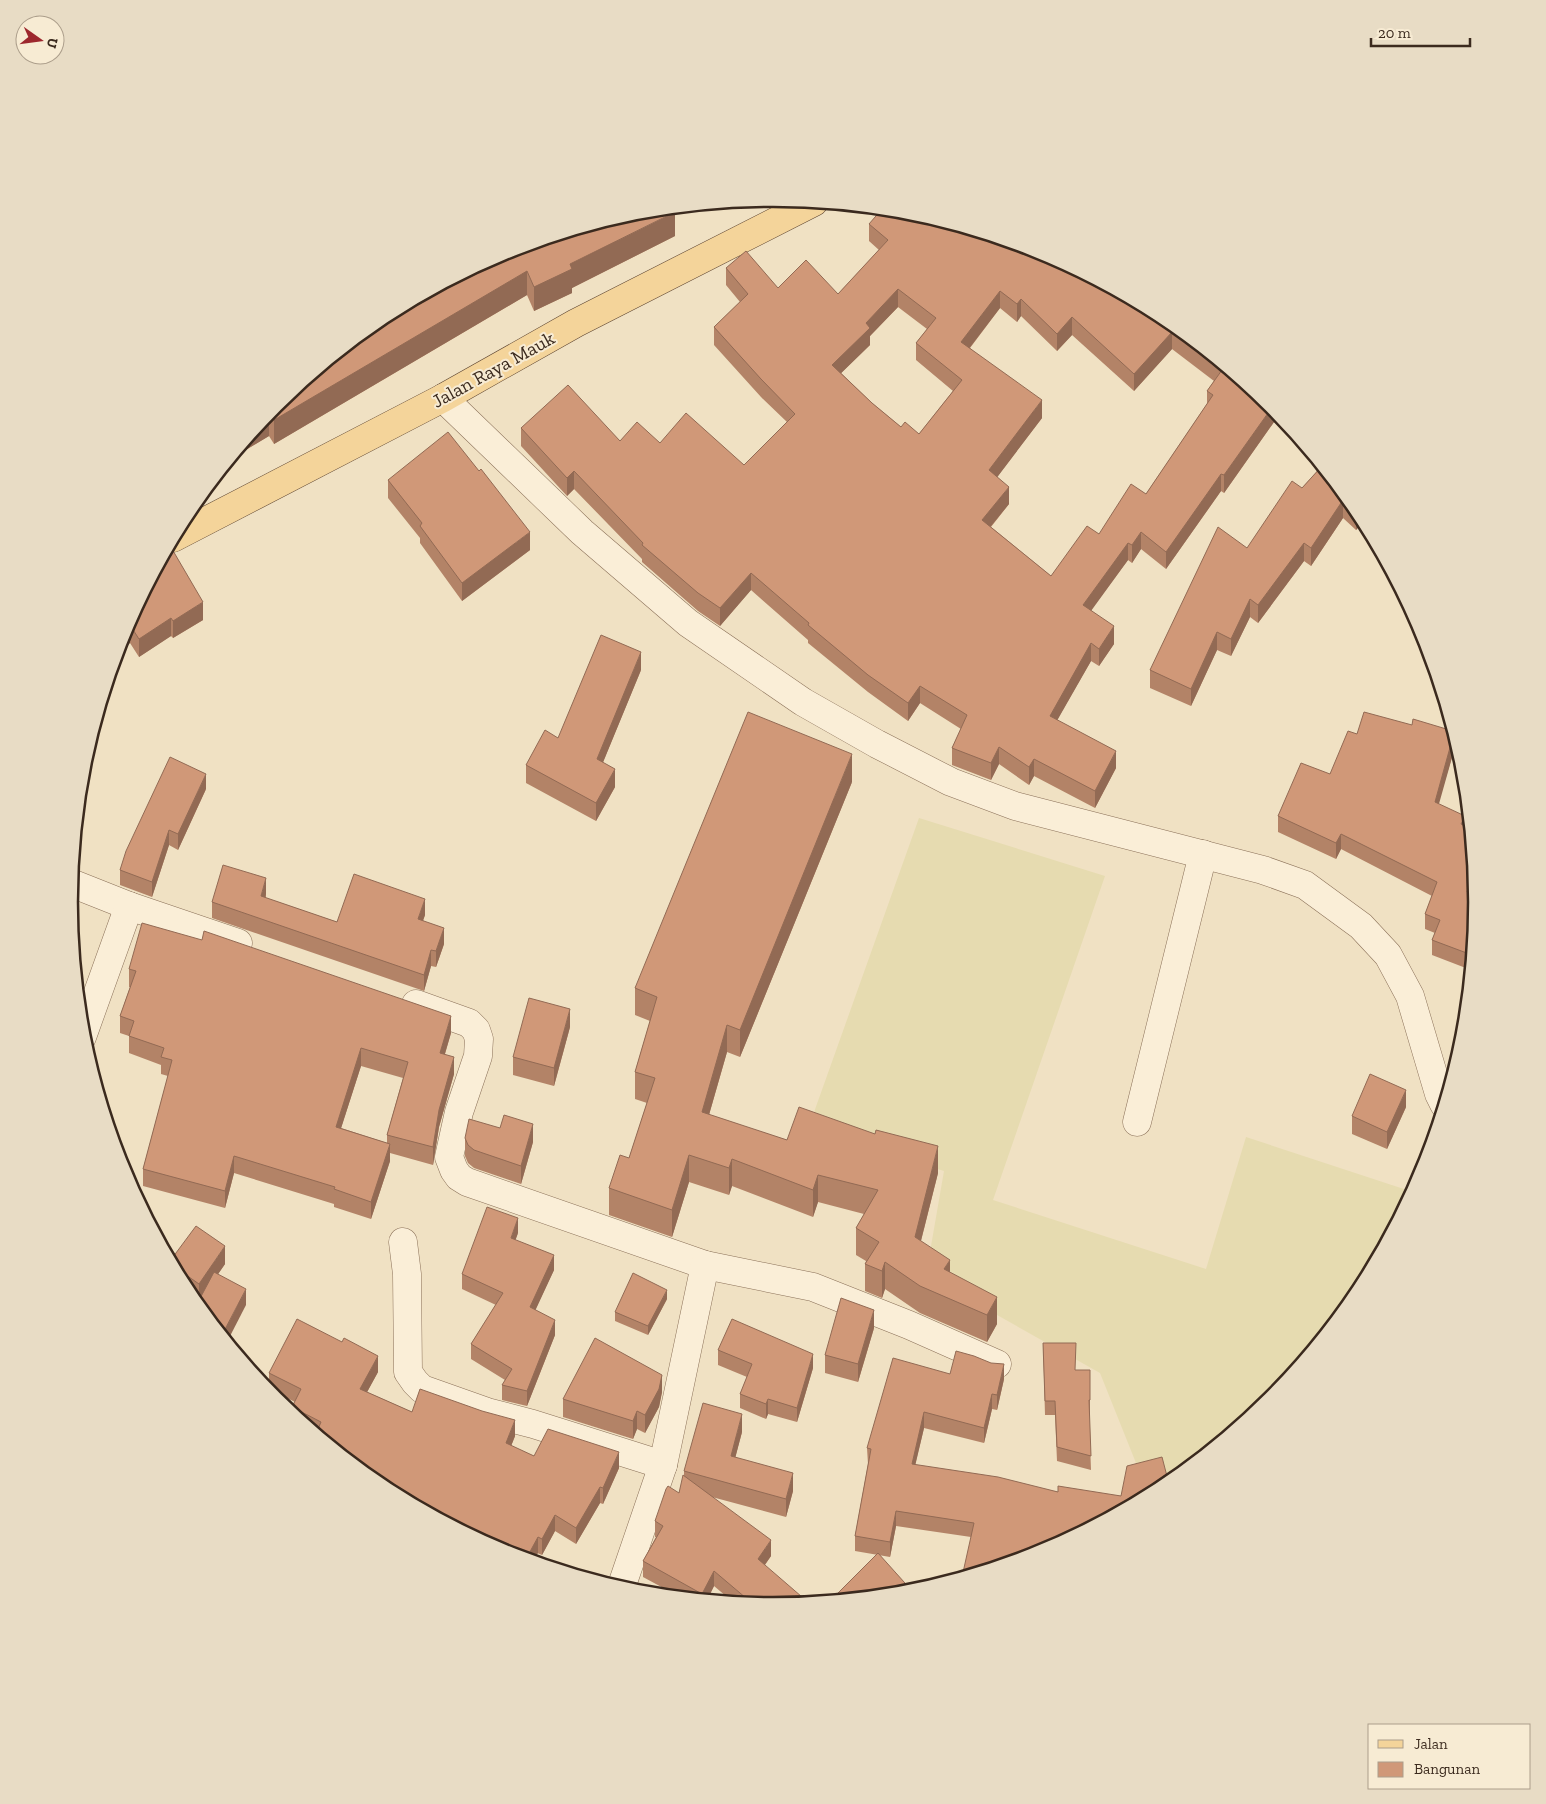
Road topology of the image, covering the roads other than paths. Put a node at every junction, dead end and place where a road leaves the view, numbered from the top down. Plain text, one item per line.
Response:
1 (803, 208) edge
2 (443, 398) junction
3 (185, 532) edge
4 (1203, 854) junction
5 (78, 886) edge
6 (128, 906) junction
7 (259, 950) edge
8 (389, 995) edge
9 (88, 1020) edge
10 (1441, 1097) edge
11 (1137, 1122) dead end
12 (404, 1242) dead end
13 (705, 1265) junction
14 (997, 1364) edge
15 (663, 1465) junction
16 (623, 1581) edge

1 - 2 main road, Jalan Raya Mauk
2 - 3 main road, Jalan Raya Mauk
2 - 4 street
4 - 10 street
4 - 11 street
5 - 6 street
6 - 7 street
6 - 9 street
8 - 13 street
12 - 15 street
13 - 14 street
13 - 15 street
15 - 16 street

